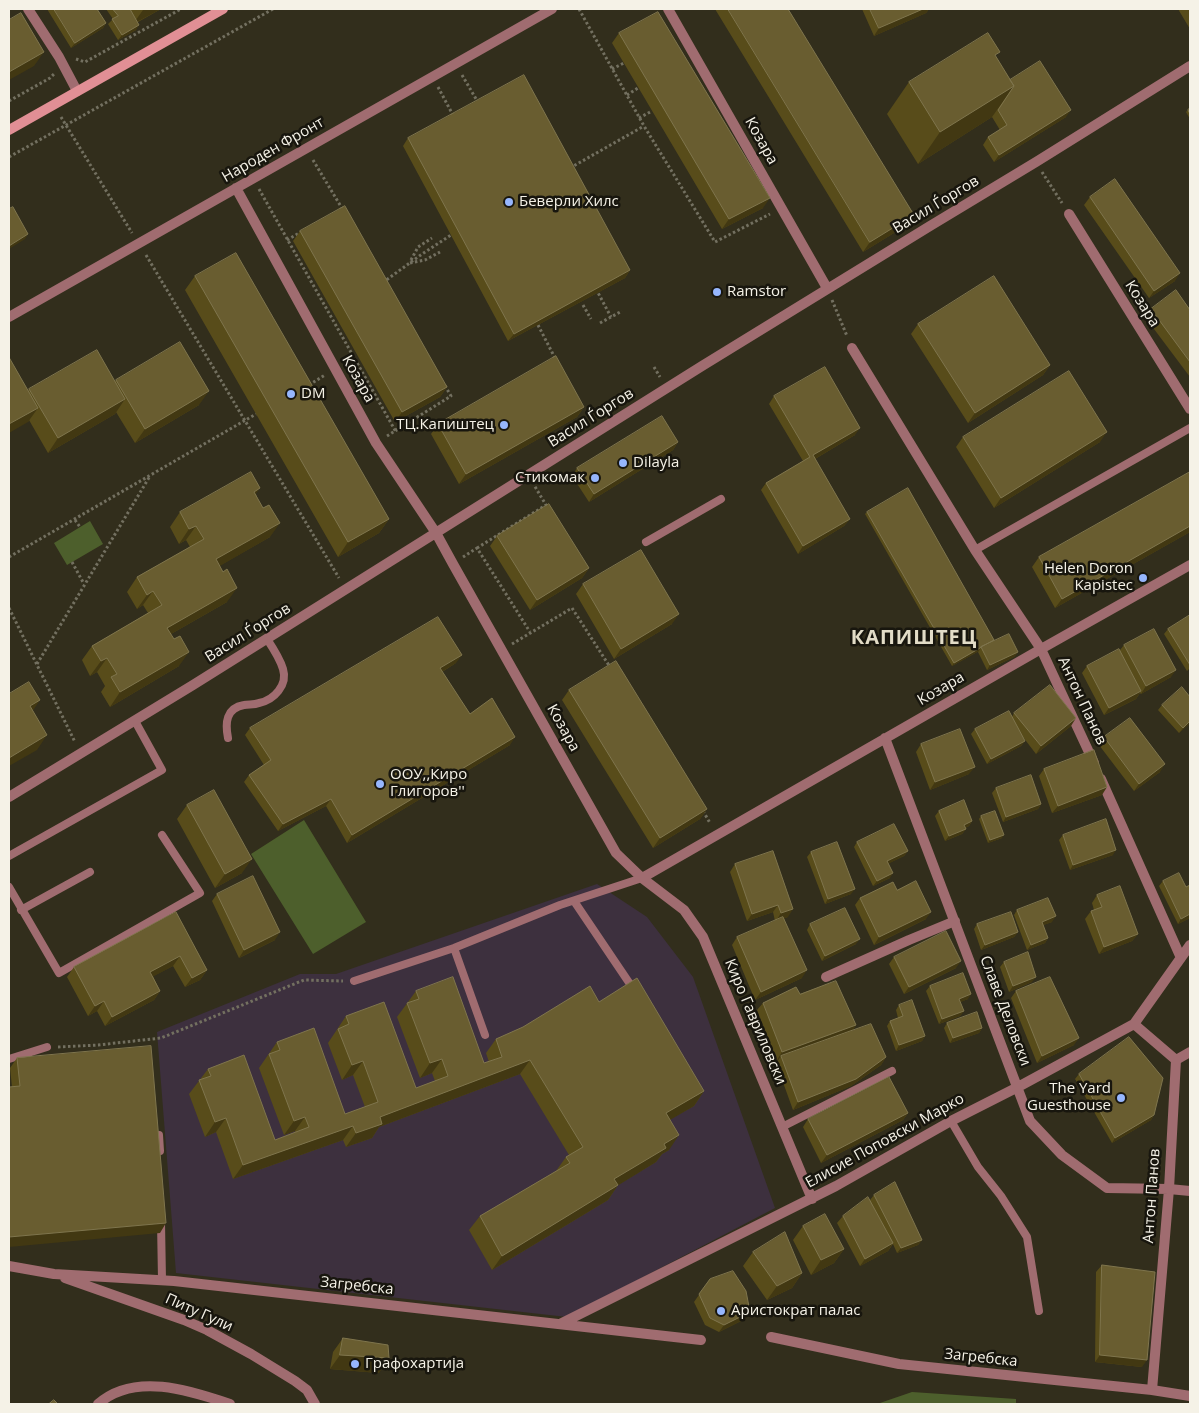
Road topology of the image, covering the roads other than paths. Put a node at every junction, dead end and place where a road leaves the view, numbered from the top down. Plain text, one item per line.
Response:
1 (28, 9) edge
2 (223, 9) edge
3 (552, 9) edge
4 (668, 9) edge
5 (1190, 66) edge
6 (78, 91) junction
7 (9, 130) edge
8 (236, 188) junction
9 (1069, 214) road end
10 (827, 288) junction
11 (9, 317) edge
12 (852, 348) road end
13 (1190, 410) edge
14 (1190, 428) edge
15 (721, 499) dead end
16 (436, 533) junction
17 (646, 542) dead end
18 (975, 550) junction
19 (1190, 564) edge
20 (267, 639) junction
21 (1041, 649) junction
22 (135, 721) junction
23 (228, 738) dead end
24 (885, 738) junction
25 (9, 797) edge
26 (162, 835) dead end
27 (9, 856) edge
28 (90, 872) dead end
29 (642, 878) junction
30 (9, 887) edge
31 (574, 901) junction
32 (21, 910) junction
33 (955, 921) junction
34 (1190, 945) edge
35 (454, 948) junction
36 (1181, 958) junction
37 (826, 977) dead end
38 (354, 981) road end
39 (638, 997) edge
40 (1134, 1024) junction
41 (485, 1035) dead end
42 (48, 1047) road end
43 (1190, 1052) edge
44 (9, 1058) edge
45 (1176, 1060) junction
46 (892, 1072) dead end
47 (1018, 1087) junction
48 (951, 1120) junction
49 (782, 1127) junction
50 (159, 1135) edge
51 (160, 1155) edge
52 (1169, 1188) junction
53 (1190, 1191) edge
54 (812, 1198) junction
55 (160, 1212) edge
56 (9, 1266) edge
57 (54, 1274) junction
58 (162, 1280) junction
59 (1039, 1311) dead end
60 (560, 1324) junction
61 (771, 1338) dead end
62 (701, 1340) dead end
63 (1152, 1390) junction
64 (1190, 1396) edge
65 (98, 1404) edge
66 (230, 1404) edge
67 (315, 1404) edge

1 - 6 street
2 - 6 street
3 - 8 street, Народен Фронт
4 - 10 street, Козара
5 - 10 street, Васил Ѓоргов
6 - 7 street
8 - 11 street, Народен Фронт
8 - 16 street, Козара
9 - 13 street, Козара
10 - 16 street, Васил Ѓоргов
12 - 18 street
14 - 18 lane
15 - 17 lane
16 - 20 street, Васил Ѓоргов
16 - 29 street, Козара
18 - 21 street
19 - 21 street, Козара
20 - 22 street, Васил Ѓоргов
20 - 23 lane
21 - 24 street, Козара
21 - 36 street, Антон Панов
22 - 25 street, Васил Ѓоргов
22 - 27 lane
24 - 29 street, Козара
24 - 33 street, Славе Деловски
26 - 32 lane
28 - 32 lane
29 - 31 lane
29 - 49 street, Киро Гавриловски
30 - 32 lane
31 - 35 lane
31 - 39 lane
33 - 37 street
33 - 47 street, Славе Деловски
34 - 36 street, Елисие Поповски Марко
35 - 38 lane
35 - 41 lane
36 - 40 street, Елисие Поповски Марко
40 - 45 street
40 - 47 street, Елисие Поповски Марко
42 - 44 lane
43 - 45 street
45 - 52 street, Антон Панов
46 - 49 lane
47 - 48 street, Елисие Поповски Марко
47 - 52 street, Славе Деловски
48 - 54 street, Елисие Поповски Марко
48 - 59 lane
49 - 54 street, Киро Гавриловски
50 - 51 lane
52 - 53 street, Славе Деловски
52 - 63 street, Антон Панов
54 - 60 street, Елисие Поповски Марко
55 - 58 lane
56 - 57 street, Загребска
57 - 58 street, Загребска
57 - 67 street, Питу Гули
58 - 60 street, Загребска
60 - 62 street, Загребска
61 - 63 street, Загребска
63 - 64 street, Загребска
65 - 66 street

